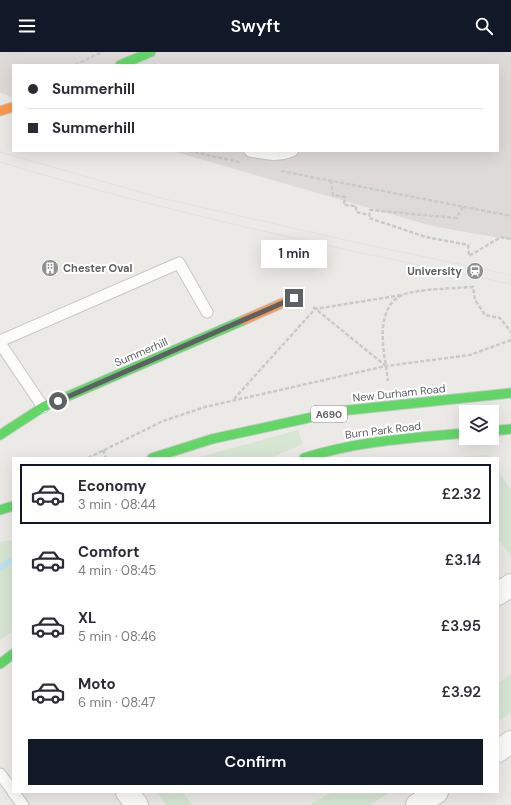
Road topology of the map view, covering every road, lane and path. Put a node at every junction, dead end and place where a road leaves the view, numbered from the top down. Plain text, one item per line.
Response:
1 (103, 52) edge
2 (151, 52) edge
3 (139, 61) edge
4 (77, 64) edge
5 (125, 64) edge
6 (12, 107) edge
7 (0, 111) edge
8 (194, 152) edge
9 (255, 152) edge
10 (289, 152) edge
11 (240, 162) dead end
12 (278, 170) dead end
13 (331, 180) junction
14 (463, 207) junction
15 (369, 215) junction
16 (511, 216) edge
17 (511, 239) edge
18 (402, 294) junction
19 (294, 298) joint
20 (315, 309) junction
21 (207, 312) dead end
22 (511, 332) edge
23 (511, 340) edge
24 (0, 342) edge
25 (386, 366) junction
26 (388, 381) dead end
27 (511, 393) edge
28 (233, 399) junction
29 (44, 407) junction
30 (459, 434) edge
31 (0, 435) edge
32 (103, 450) junction
33 (90, 457) edge
34 (106, 457) edge
35 (155, 457) edge
36 (307, 457) edge
37 (12, 506) edge
38 (0, 510) edge
39 (12, 515) edge
40 (0, 517) edge
41 (511, 585) edge
42 (499, 593) edge
43 (12, 655) edge
44 (0, 664) edge
45 (511, 742) edge
46 (499, 750) edge
47 (0, 774) edge
48 (12, 791) edge
49 (14, 793) edge
50 (128, 793) edge
51 (435, 793) edge
52 (23, 805) edge
53 (137, 805) edge
54 (417, 805) edge

1 - 4 path
2 - 3 main road
3 - 5 main road
6 - 7 main road
8 - 11 path
9 - 10 lane
12 - 13 path
13 - 14 path
13 - 15 path
14 - 15 path
14 - 16 path
15 - 17 path
18 - 20 path
18 - 22 path
18 - 25 path
19 - 20 path
19 - 29 main road, Summerhill
20 - 25 path
20 - 28 path
21 - 24 lane
23 - 25 path
24 - 29 lane
25 - 26 path
25 - 28 path
27 - 35 main road, New Durham Road / A690
28 - 32 path
29 - 31 main road, Summerhill
30 - 36 main road, Burn Park Road
32 - 33 path
32 - 34 path
37 - 38 main road
39 - 40 main road
41 - 42 street
43 - 44 main road
45 - 46 street
47 - 48 lane
49 - 52 lane
50 - 53 street
51 - 54 street

